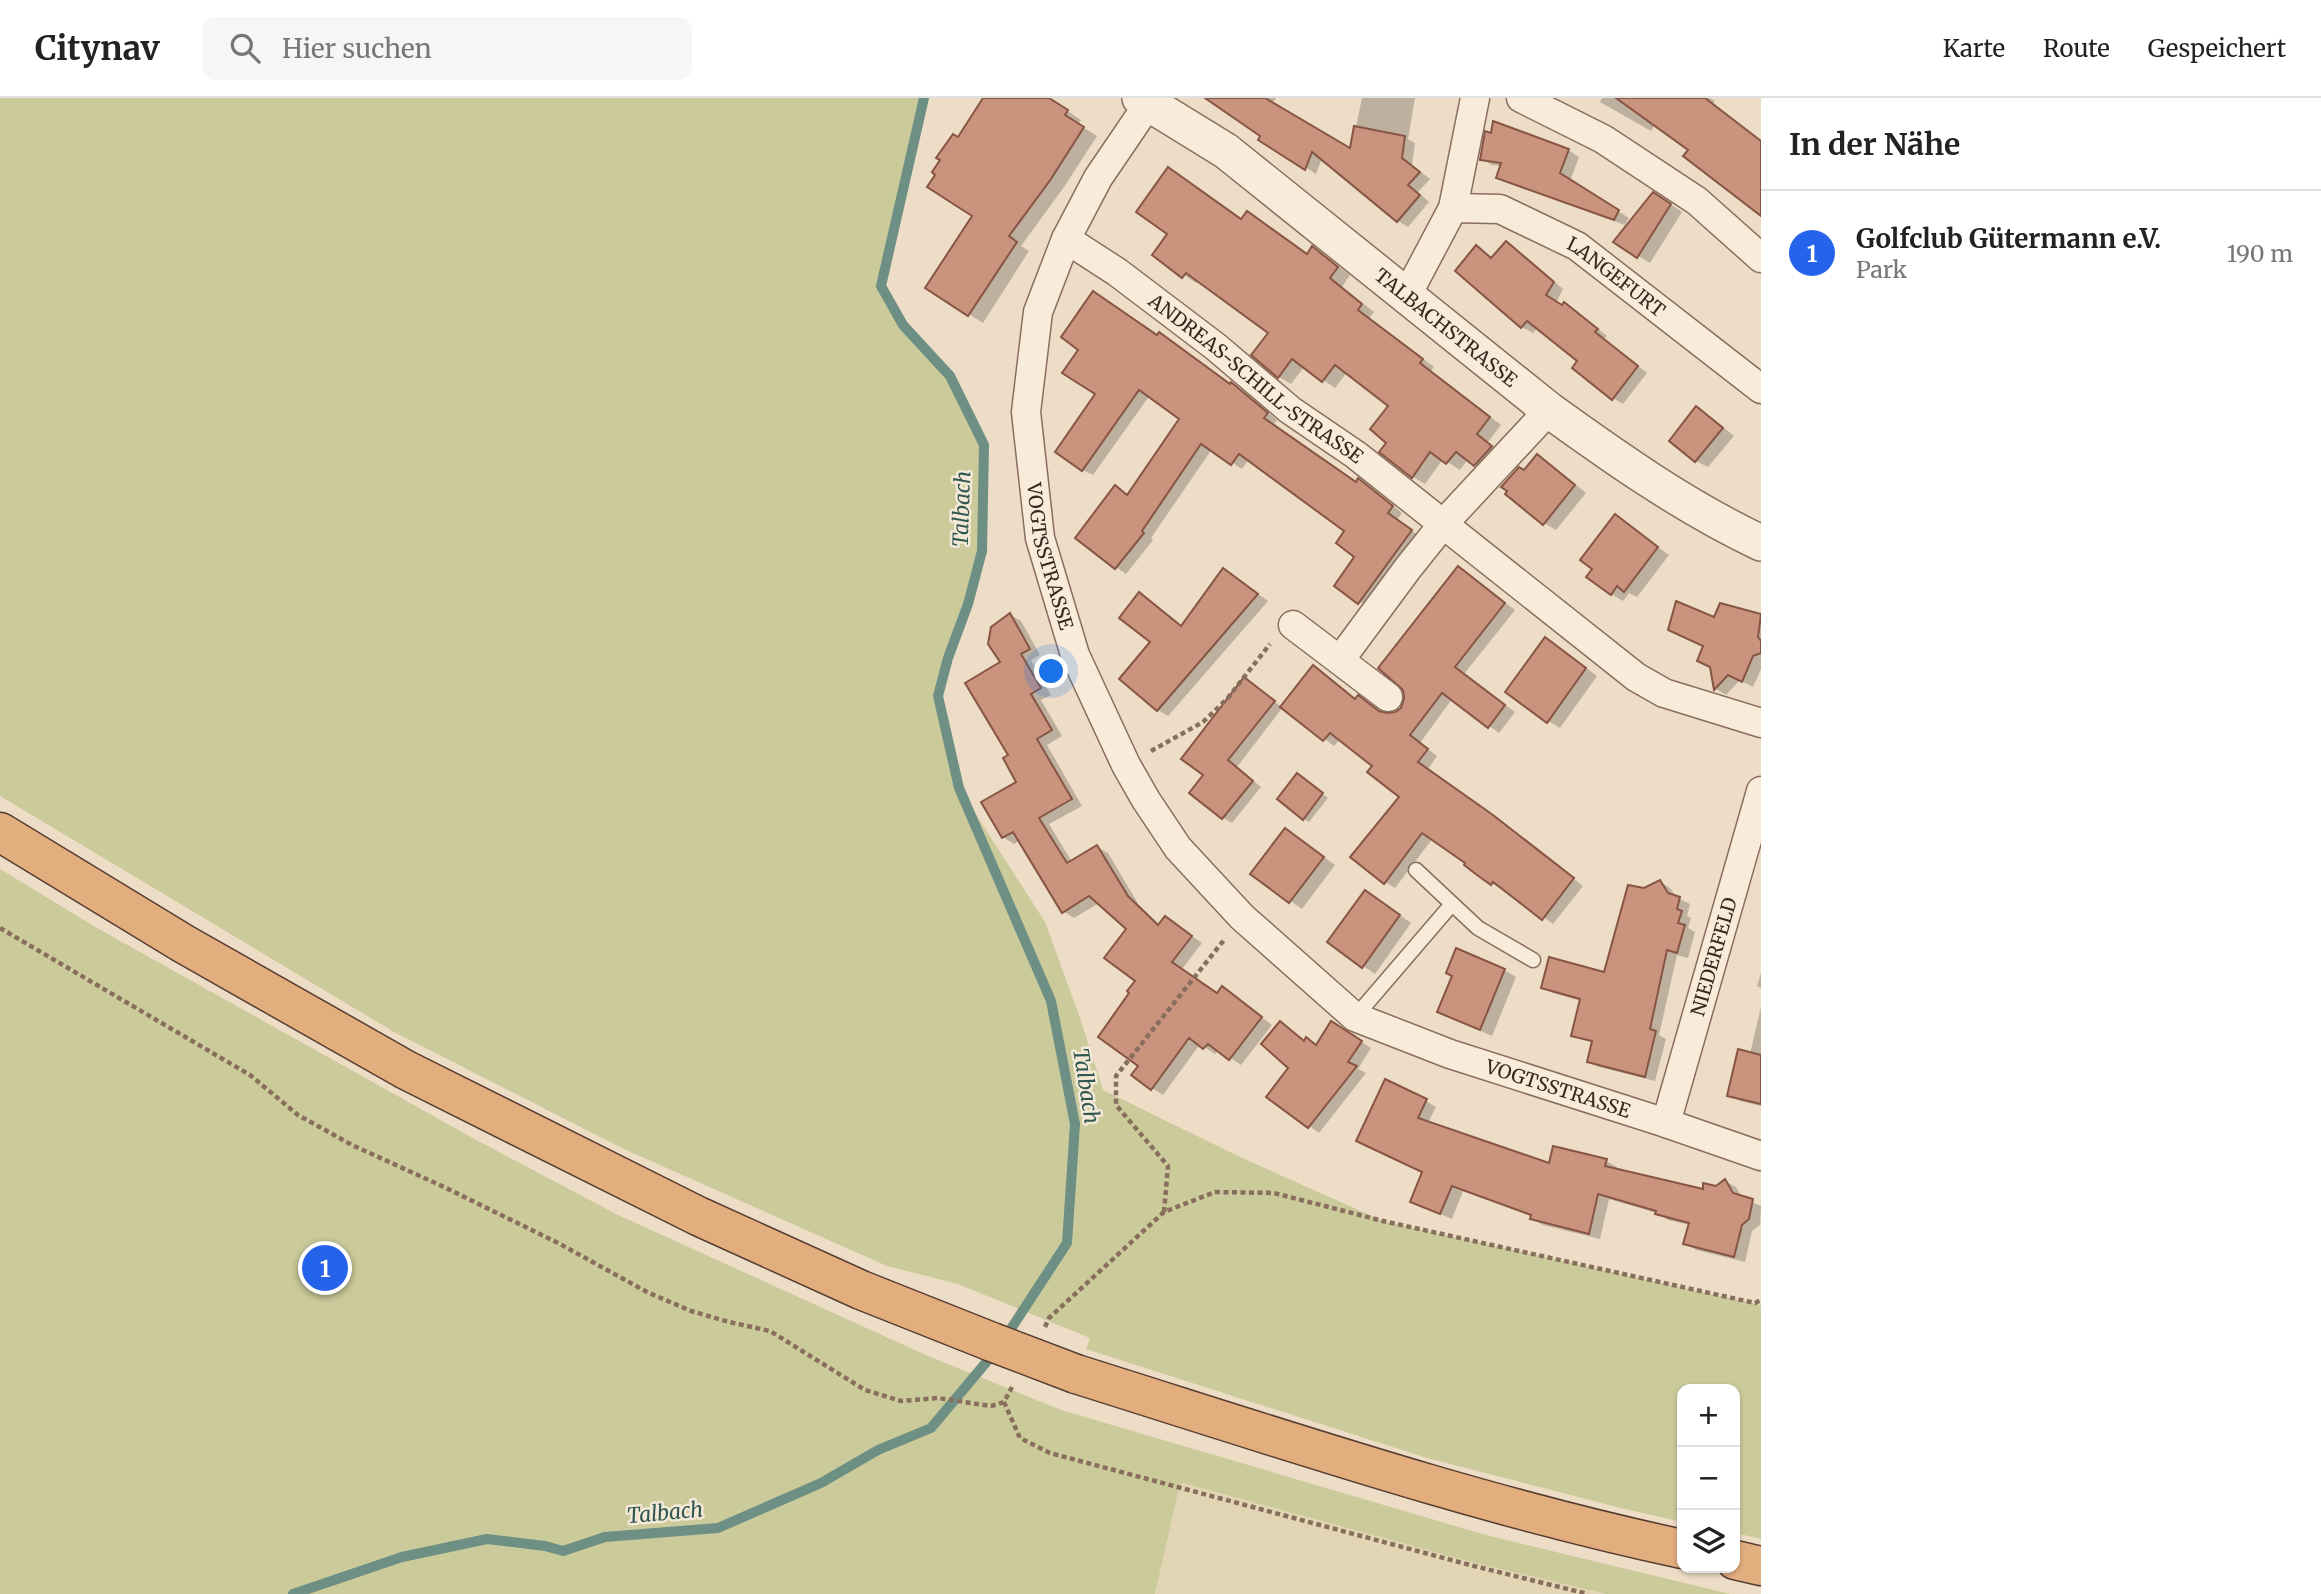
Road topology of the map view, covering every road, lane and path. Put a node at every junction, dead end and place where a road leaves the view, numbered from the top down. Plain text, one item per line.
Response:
1 (1475, 98) edge
2 (1521, 98) edge
3 (1145, 101) edge
4 (1453, 208) junction
5 (1066, 239) junction
6 (1761, 258) edge
7 (1407, 295) junction
8 (1761, 389) edge
9 (1549, 410) junction
10 (1444, 523) junction
11 (1761, 544) edge
12 (1293, 625) joint
13 (1340, 660) junction
14 (1388, 697) dead end
15 (1761, 723) edge
16 (1126, 765) junction
17 (1761, 791) edge
18 (0, 832) edge
19 (1416, 870) dead end
20 (1452, 904) junction
21 (1242, 917) junction
22 (0, 928) edge
23 (1533, 960) dead end
24 (1355, 1017) junction
25 (1666, 1123) junction
26 (1761, 1156) edge
27 (1761, 1300) edge
28 (1004, 1402) dead end
29 (1677, 1548) edge
30 (1740, 1561) edge
31 (1761, 1566) edge

1 - 4 street
2 - 6 street
3 - 5 street, VOGTSSTRASSE
3 - 7 street, TALBACHSTRASSE
4 - 7 street
4 - 8 street, LANGEFURT
5 - 10 street, ANDREAS-SCHILL-STRASSE
5 - 16 street, VOGTSSTRASSE
7 - 9 street, TALBACHSTRASSE
9 - 10 street
9 - 11 street, TALBACHSTRASSE
10 - 13 street
10 - 15 street, ANDREAS-SCHILL-STRASSE
12 - 13 street
12 - 16 path
13 - 14 street
16 - 21 street, VOGTSSTRASSE
17 - 25 street, NIEDERFELD
18 - 29 highway, bridge
19 - 20 lane
20 - 23 lane
20 - 24 lane
21 - 24 street, VOGTSSTRASSE
21 - 27 path
22 - 28 path
24 - 25 street, VOGTSSTRASSE
25 - 26 street, VOGTSSTRASSE
30 - 31 highway

